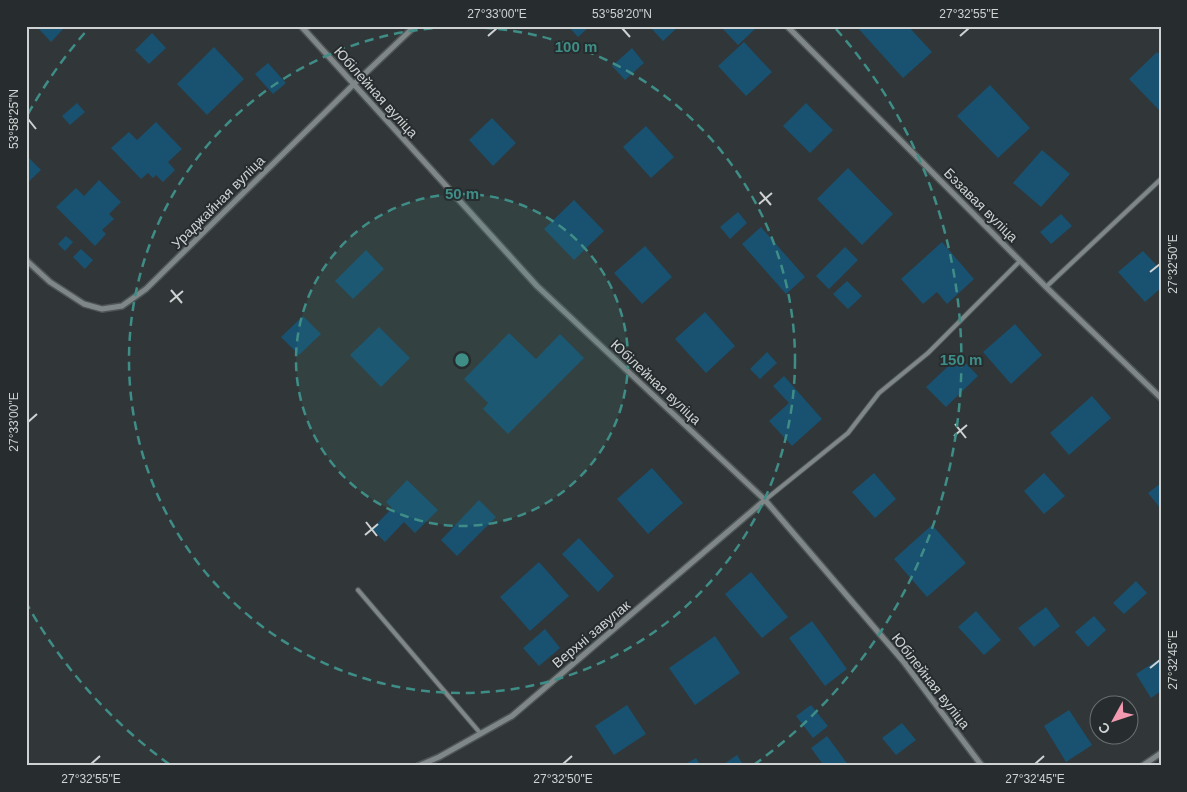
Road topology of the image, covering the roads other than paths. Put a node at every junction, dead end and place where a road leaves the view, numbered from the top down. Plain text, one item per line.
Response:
1 (301, 26) edge
2 (415, 26) edge
3 (787, 26) edge
4 (354, 84) junction
5 (1161, 179) edge
6 (26, 260) edge
7 (1020, 261) junction
8 (1046, 287) junction
9 (1161, 398) edge
10 (765, 500) junction
11 (358, 590) dead end
12 (480, 734) junction
13 (1161, 753) edge
14 (418, 766) edge
15 (982, 766) edge
16 (1142, 766) edge

1 - 4 street, Юбілейная вуліца
2 - 4 street, Ураджайная вуліца
3 - 7 street, Бэзавая вуліца
4 - 6 street, Ураджайная вуліца
4 - 10 street, Юбілейная вуліца
5 - 8 lane
7 - 8 street, Бэзавая вуліца
7 - 10 lane
8 - 9 street, Бэзавая вуліца
10 - 12 street, Верхні завулак
10 - 15 street, Юбілейная вуліца
11 - 12 lane
12 - 14 street, Верхні завулак
13 - 16 street

